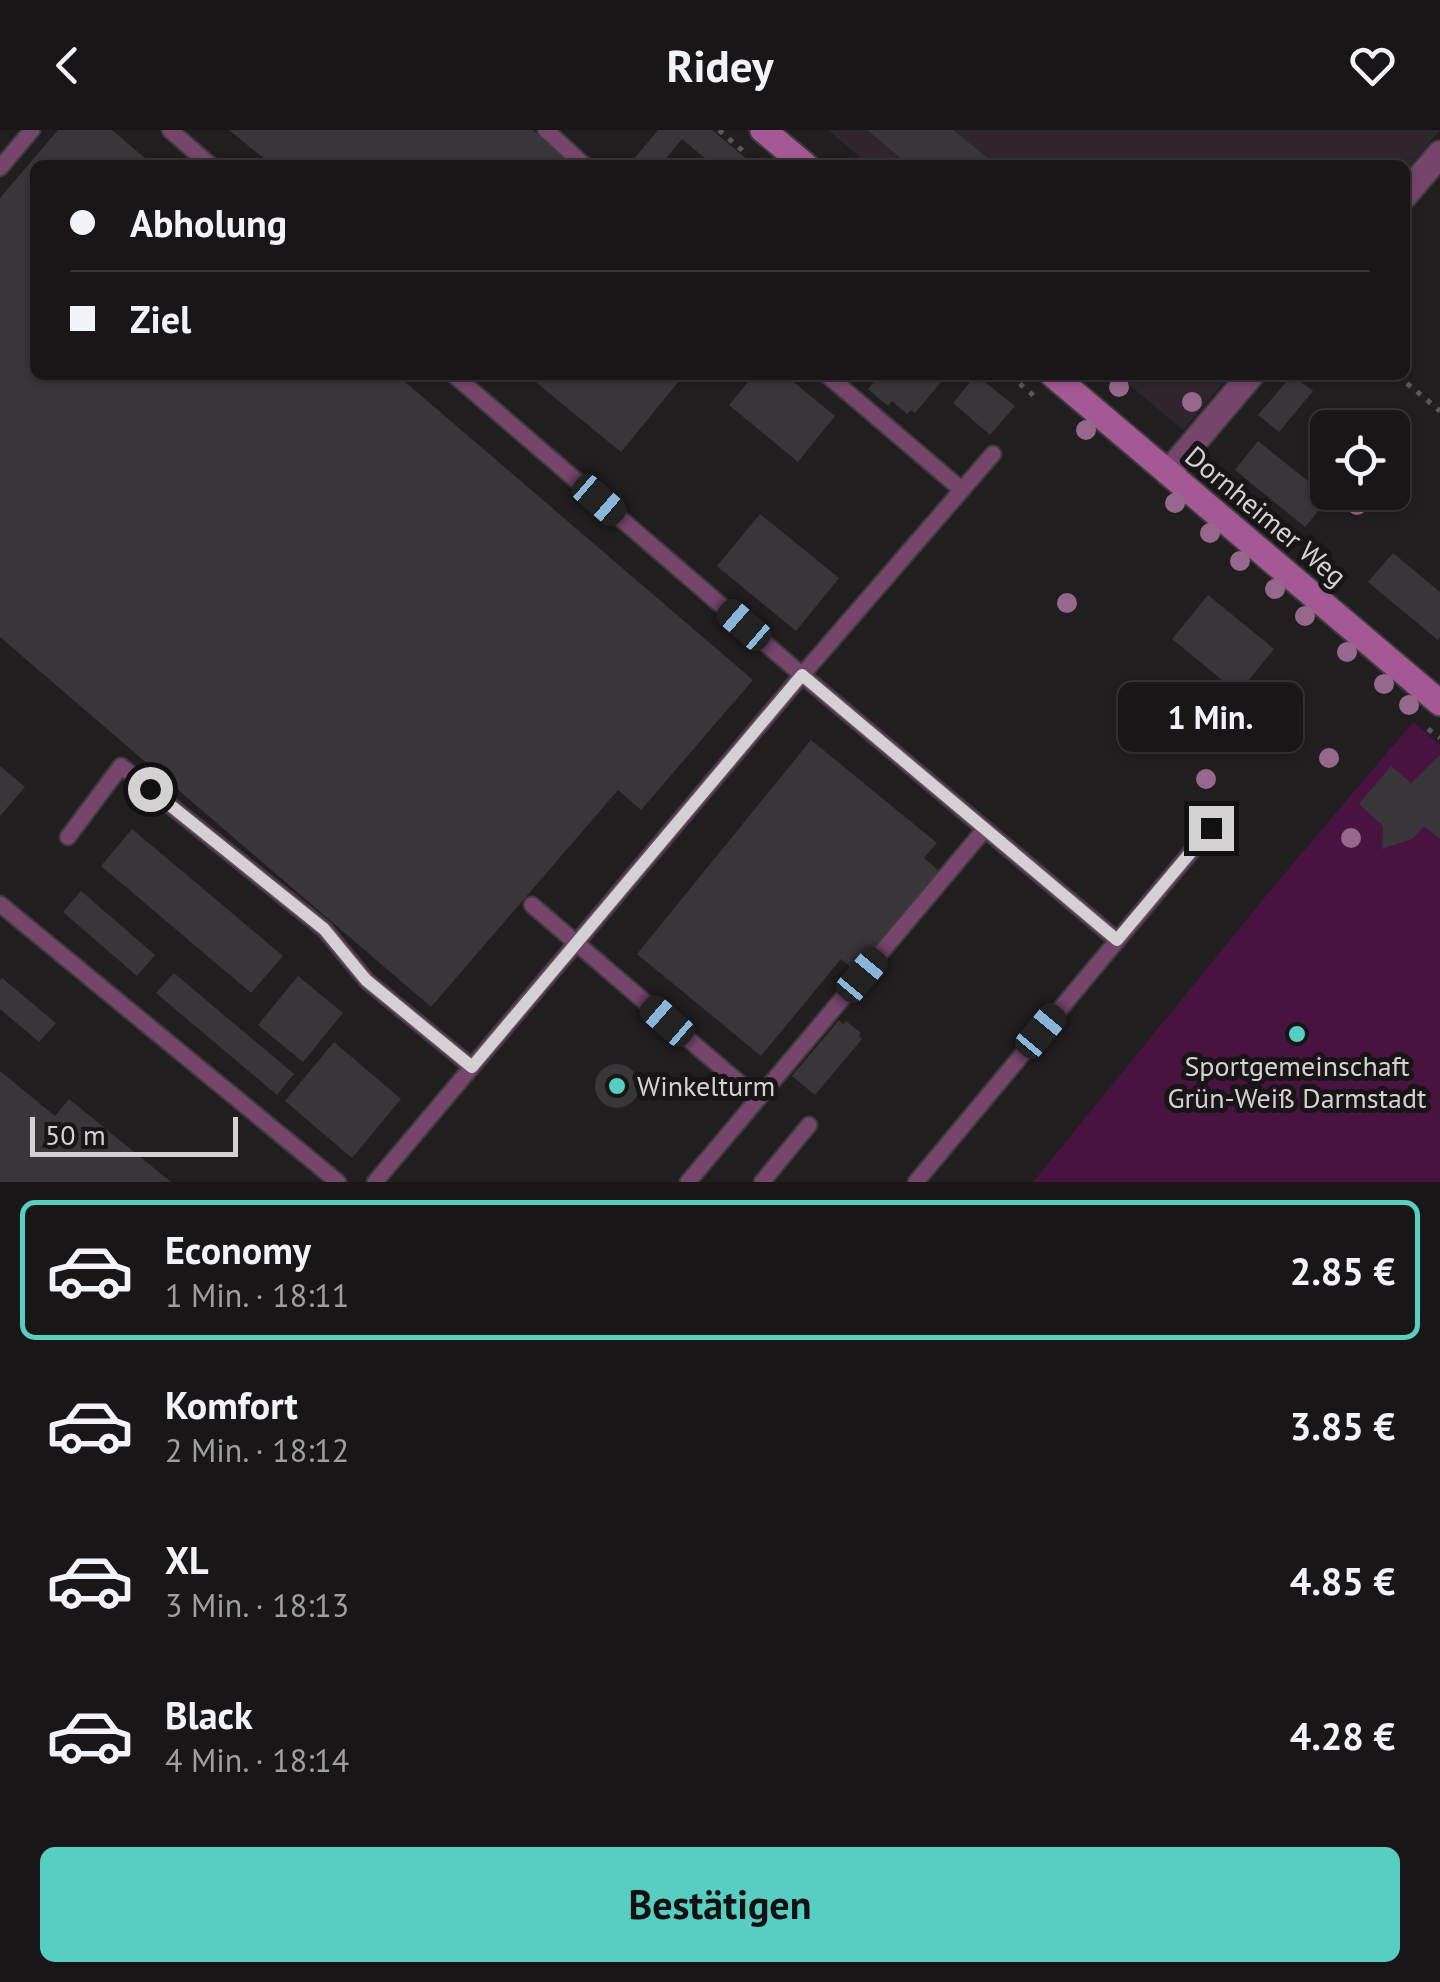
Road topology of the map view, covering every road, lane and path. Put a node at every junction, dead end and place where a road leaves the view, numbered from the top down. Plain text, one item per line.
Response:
1 (32, 130) edge
2 (170, 130) edge
3 (546, 130) edge
4 (719, 130) edge
5 (763, 130) edge
6 (746, 153) dead end
7 (1440, 154) edge
8 (204, 160) edge
9 (579, 160) edge
10 (799, 160) edge
11 (0, 168) edge
12 (1410, 190) edge
13 (460, 380) edge
14 (833, 380) edge
15 (1059, 380) edge
16 (1247, 380) edge
17 (1404, 380) edge
18 (1440, 411) edge
19 (993, 454) dead end
20 (1168, 473) junction
21 (962, 490) junction
22 (802, 675) junction
23 (1439, 699) edge
24 (1211, 828) dead end
25 (985, 829) junction
26 (68, 837) dead end
27 (0, 904) edge
28 (532, 905) dead end
29 (1117, 940) junction
30 (576, 943) junction
31 (472, 1067) junction
32 (758, 1099) junction
33 (810, 1125) dead end
34 (338, 1182) edge
35 (375, 1182) edge
36 (688, 1182) edge
37 (762, 1182) edge
38 (916, 1182) edge

1 - 11 lane
2 - 8 lane
3 - 9 lane
4 - 6 path
5 - 10 main road
7 - 12 street
13 - 22 lane
14 - 21 lane
15 - 20 main road, Dornheimer Weg
16 - 20 street
17 - 18 path
19 - 21 lane
20 - 23 main road, Dornheimer Weg
21 - 22 lane
22 - 25 lane
22 - 30 lane
24 - 29 lane
25 - 29 lane
25 - 32 lane
26 - 31 lane
27 - 34 lane
28 - 30 lane
29 - 38 lane
30 - 31 lane
30 - 32 lane
31 - 35 lane
32 - 36 lane
33 - 37 lane

